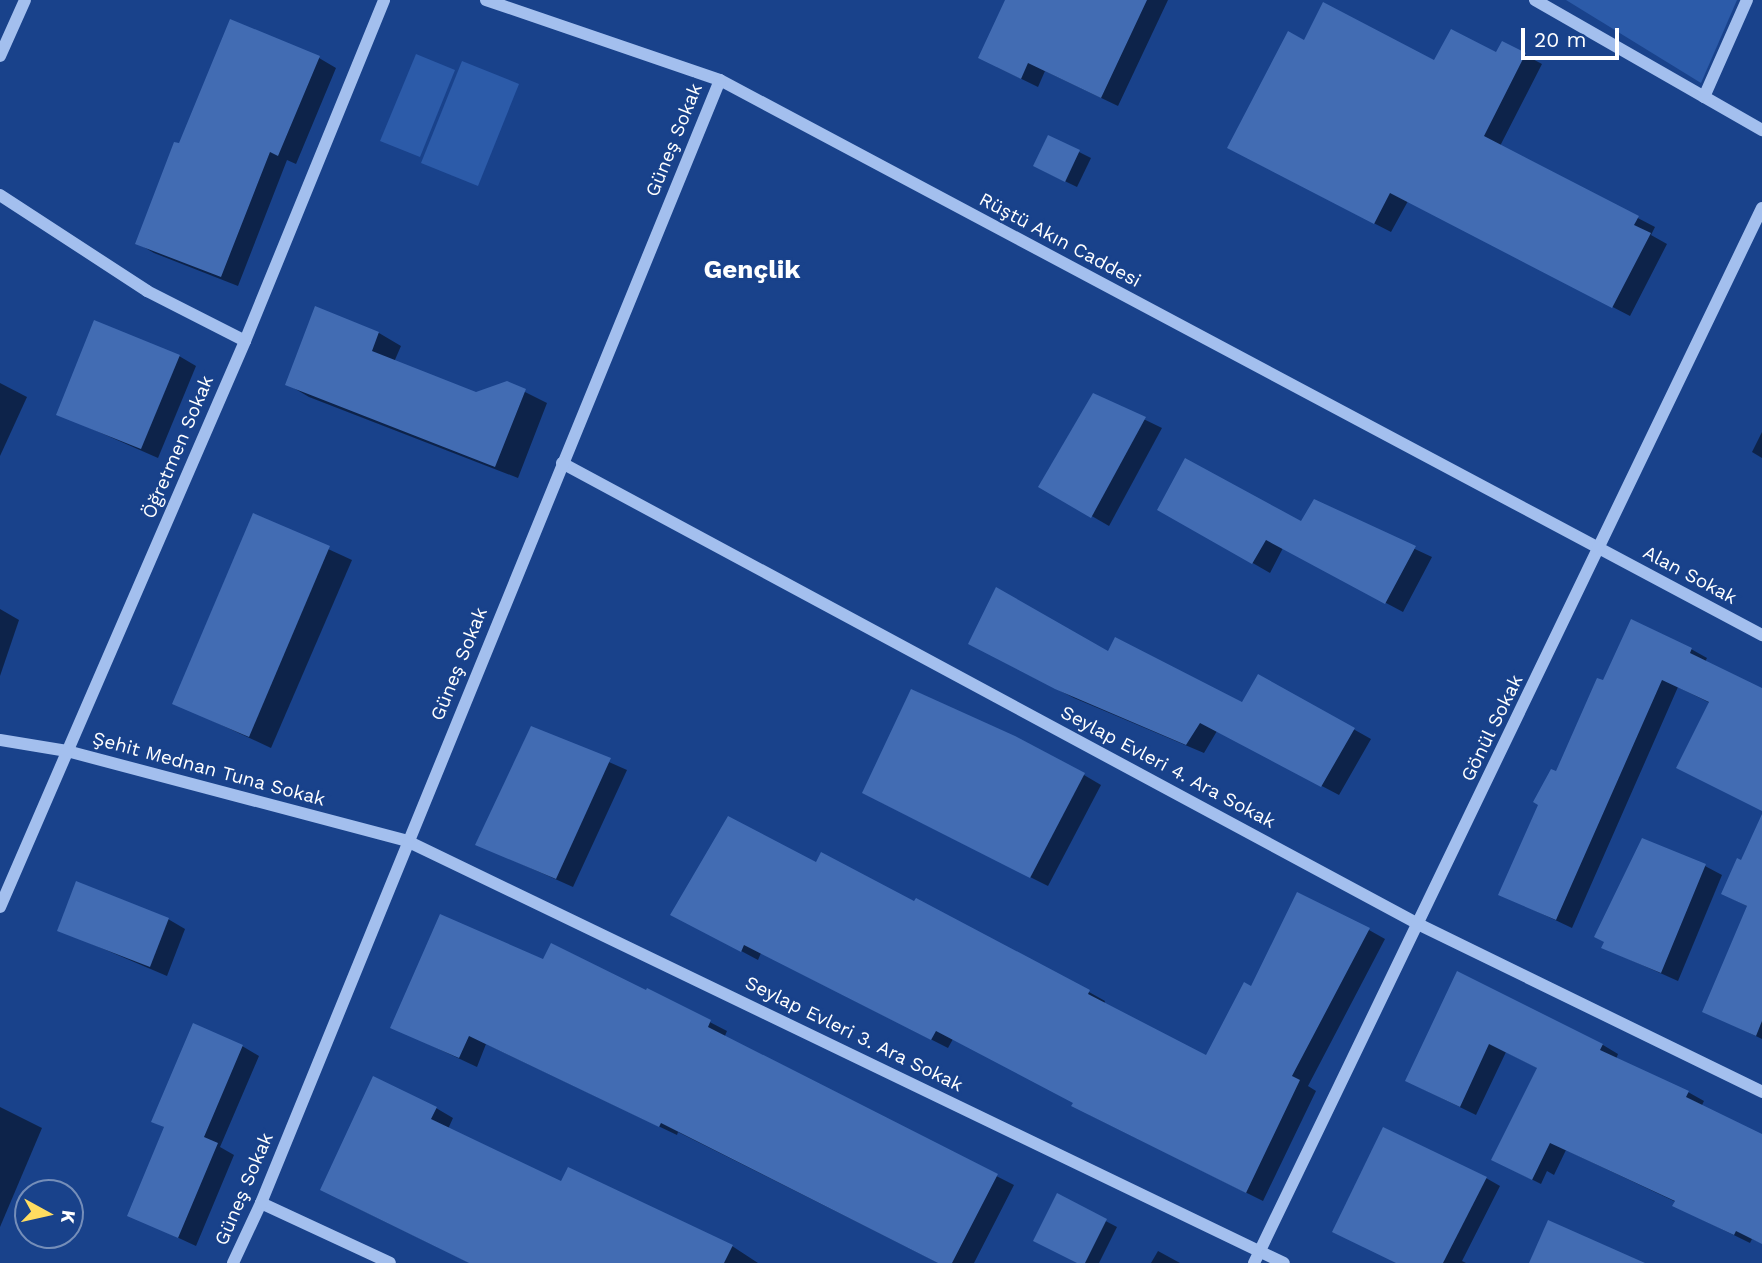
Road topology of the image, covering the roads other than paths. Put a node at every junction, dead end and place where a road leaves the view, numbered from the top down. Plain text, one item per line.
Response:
1 (25, 0) edge
2 (384, 0) edge
3 (486, 0) edge
4 (1535, 0) edge
5 (1747, 0) edge
6 (522, 6) edge
7 (0, 56) edge
8 (720, 80) junction
9 (1704, 97) junction
10 (1762, 130) edge
11 (0, 195) edge
12 (1762, 208) edge
13 (245, 341) junction
14 (562, 463) junction
15 (1600, 550) junction
16 (1762, 635) edge
17 (0, 740) edge
18 (67, 751) junction
19 (407, 841) junction
20 (0, 907) edge
21 (1418, 924) junction
22 (1762, 1092) edge
23 (261, 1203) junction
24 (1257, 1257) edge
25 (233, 1263) edge
26 (390, 1263) edge
27 (1284, 1263) edge

1 - 7 street
2 - 13 street, Öğretmen Sokak
3 - 6 street, Rüştü Akın Caddesi
4 - 9 street
5 - 9 street
6 - 8 street, Rüştü Akın Caddesi
8 - 14 street, Güneş Sokak
8 - 15 street, Rüştü Akın Caddesi
9 - 10 street
11 - 13 street
12 - 15 street, Gönül Sokak
13 - 18 street, Öğretmen Sokak
14 - 19 street, Güneş Sokak
14 - 21 street, Seylap Evleri 4. Ara Sokak
15 - 16 street, Alan Sokak
15 - 21 street, Gönül Sokak
17 - 18 street, Şehit Mednan Tuna Sokak
18 - 19 street, Şehit Mednan Tuna Sokak
18 - 20 street, Öğretmen Sokak
19 - 23 street, Güneş Sokak
19 - 24 street, Seylap Evleri 3. Ara Sokak
21 - 22 street, Seylap Evleri 4. Ara Sokak
21 - 24 street, Gönül Sokak
23 - 25 street, Güneş Sokak
23 - 26 street
24 - 27 street, Seylap Evleri 3. Ara Sokak

